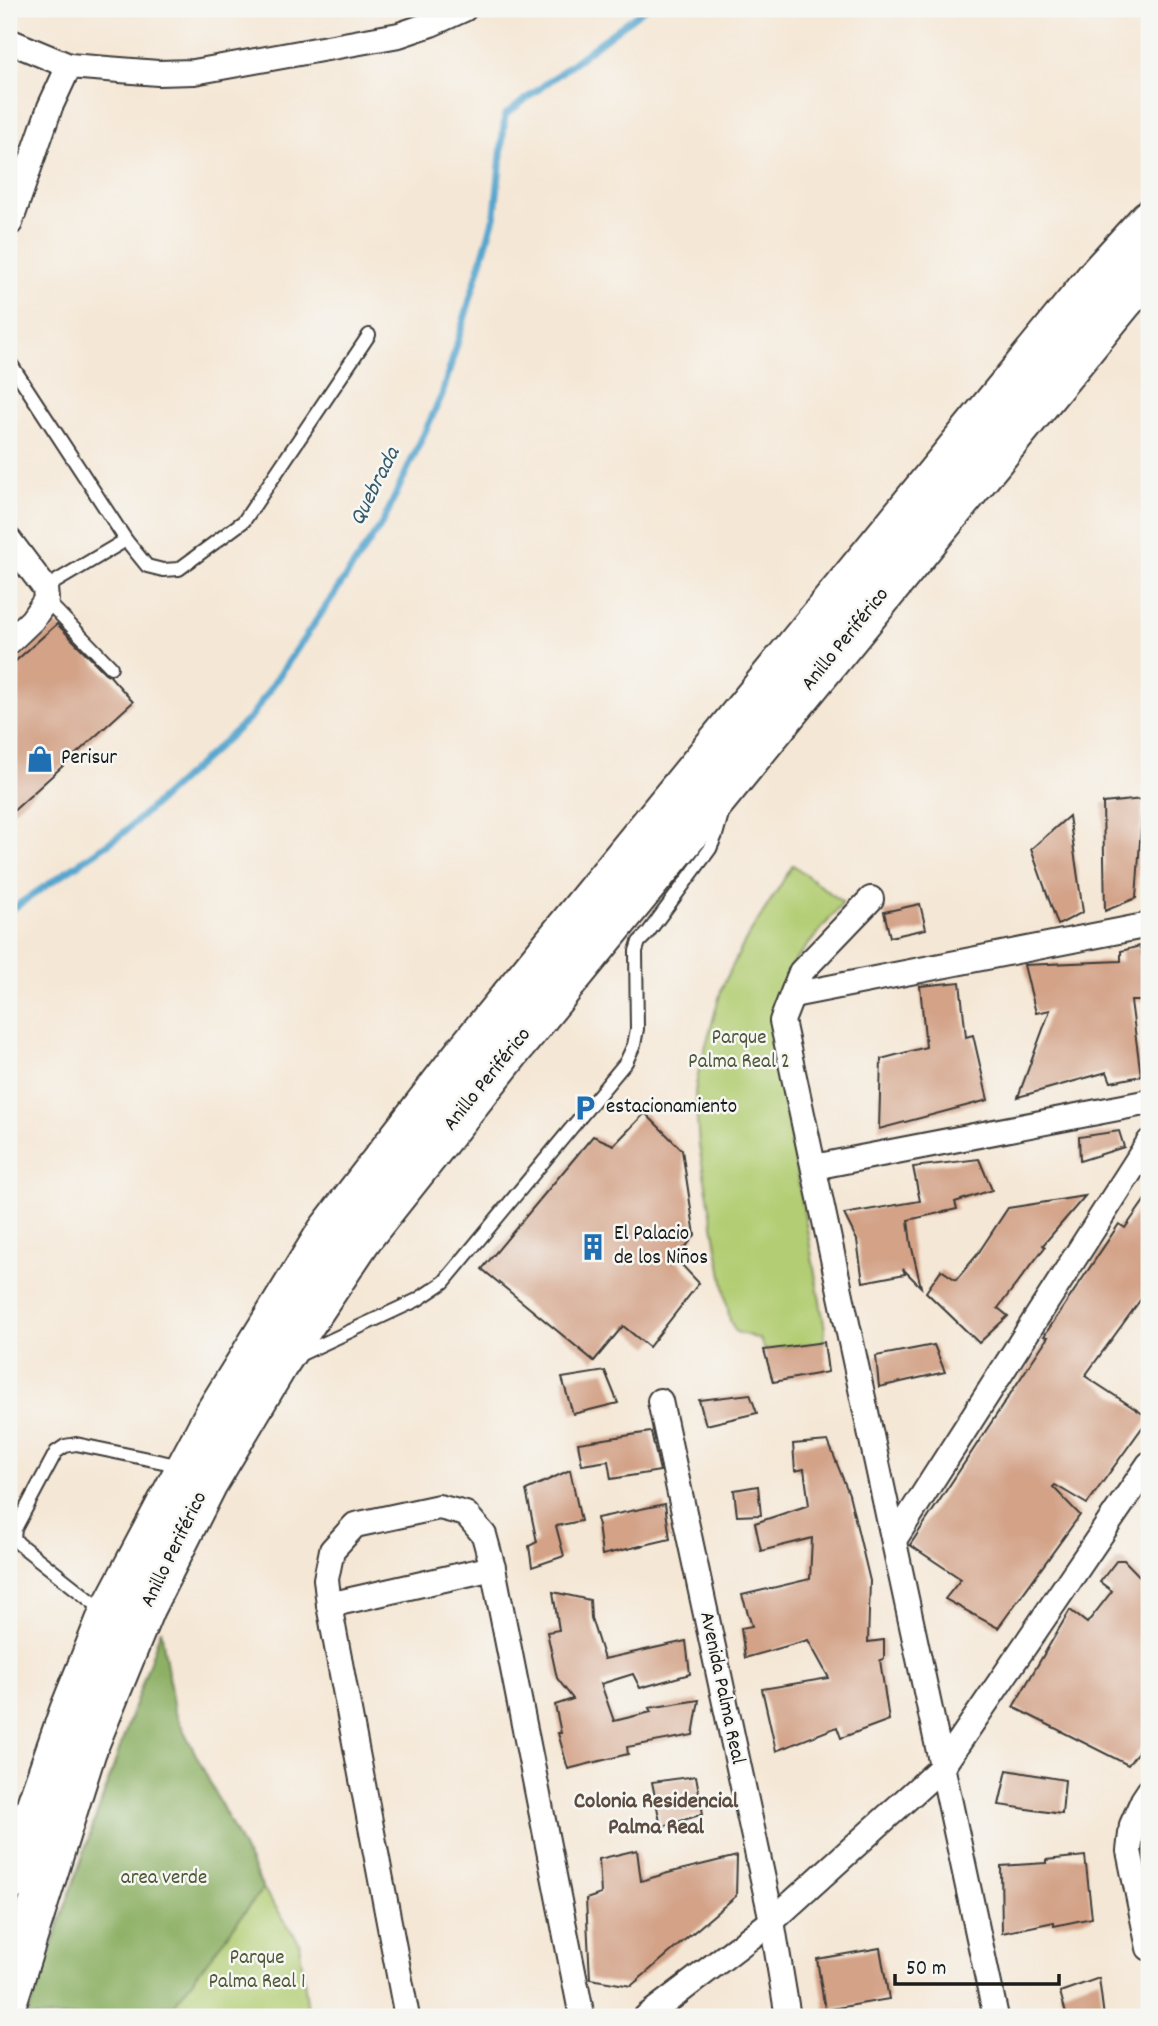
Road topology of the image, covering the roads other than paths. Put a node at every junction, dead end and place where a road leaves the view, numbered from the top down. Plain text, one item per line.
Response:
1 (464, 9) edge
2 (9, 41) edge
3 (69, 66) junction
4 (1149, 219) edge
5 (10, 222) edge
6 (1149, 272) edge
7 (369, 335) dead end
8 (9, 361) edge
9 (9, 540) edge
10 (127, 540) junction
11 (46, 594) junction
12 (9, 642) edge
13 (111, 667) dead end
14 (723, 792) junction
15 (870, 899) dead end
16 (1149, 925) edge
17 (793, 995) junction
18 (1149, 1102) edge
19 (1149, 1142) edge
20 (814, 1167) junction
21 (278, 1365) junction
22 (660, 1401) dead end
23 (1149, 1464) edge
24 (186, 1466) junction
25 (894, 1540) junction
26 (493, 1568) junction
27 (329, 1605) junction
28 (108, 1614) junction
29 (69, 1711) junction
30 (942, 1767) junction
31 (1149, 1791) edge
32 (9, 1808) edge
33 (9, 1882) edge
34 (772, 1921) junction
35 (1149, 1948) edge
36 (9, 1997) edge
37 (407, 2017) edge
38 (582, 2017) edge
39 (646, 2017) edge
40 (788, 2017) edge
41 (996, 2017) edge

1 - 3 street
2 - 3 street
3 - 5 street
4 - 24 highway, Anillo Periférico
6 - 14 highway, Anillo Periférico
7 - 10 lane
8 - 10 lane
9 - 11 street
10 - 11 lane
11 - 12 street
11 - 13 lane
14 - 21 highway, Anillo Periférico
14 - 21 lane
15 - 17 street
16 - 17 street
17 - 20 street
18 - 20 street
19 - 25 street
20 - 25 street
21 - 36 highway, Anillo Periférico
22 - 34 street, Avenida Palma Real
23 - 30 street
24 - 28 highway, Anillo Periférico
24 - 28 lane
25 - 30 street
26 - 27 street
26 - 27 street
26 - 38 street
27 - 37 street
28 - 29 highway, Anillo Periférico
29 - 32 highway
29 - 33 highway, Anillo Periférico
30 - 34 street
30 - 41 street
31 - 35 street
34 - 39 street
34 - 40 street, Avenida Palma Real

